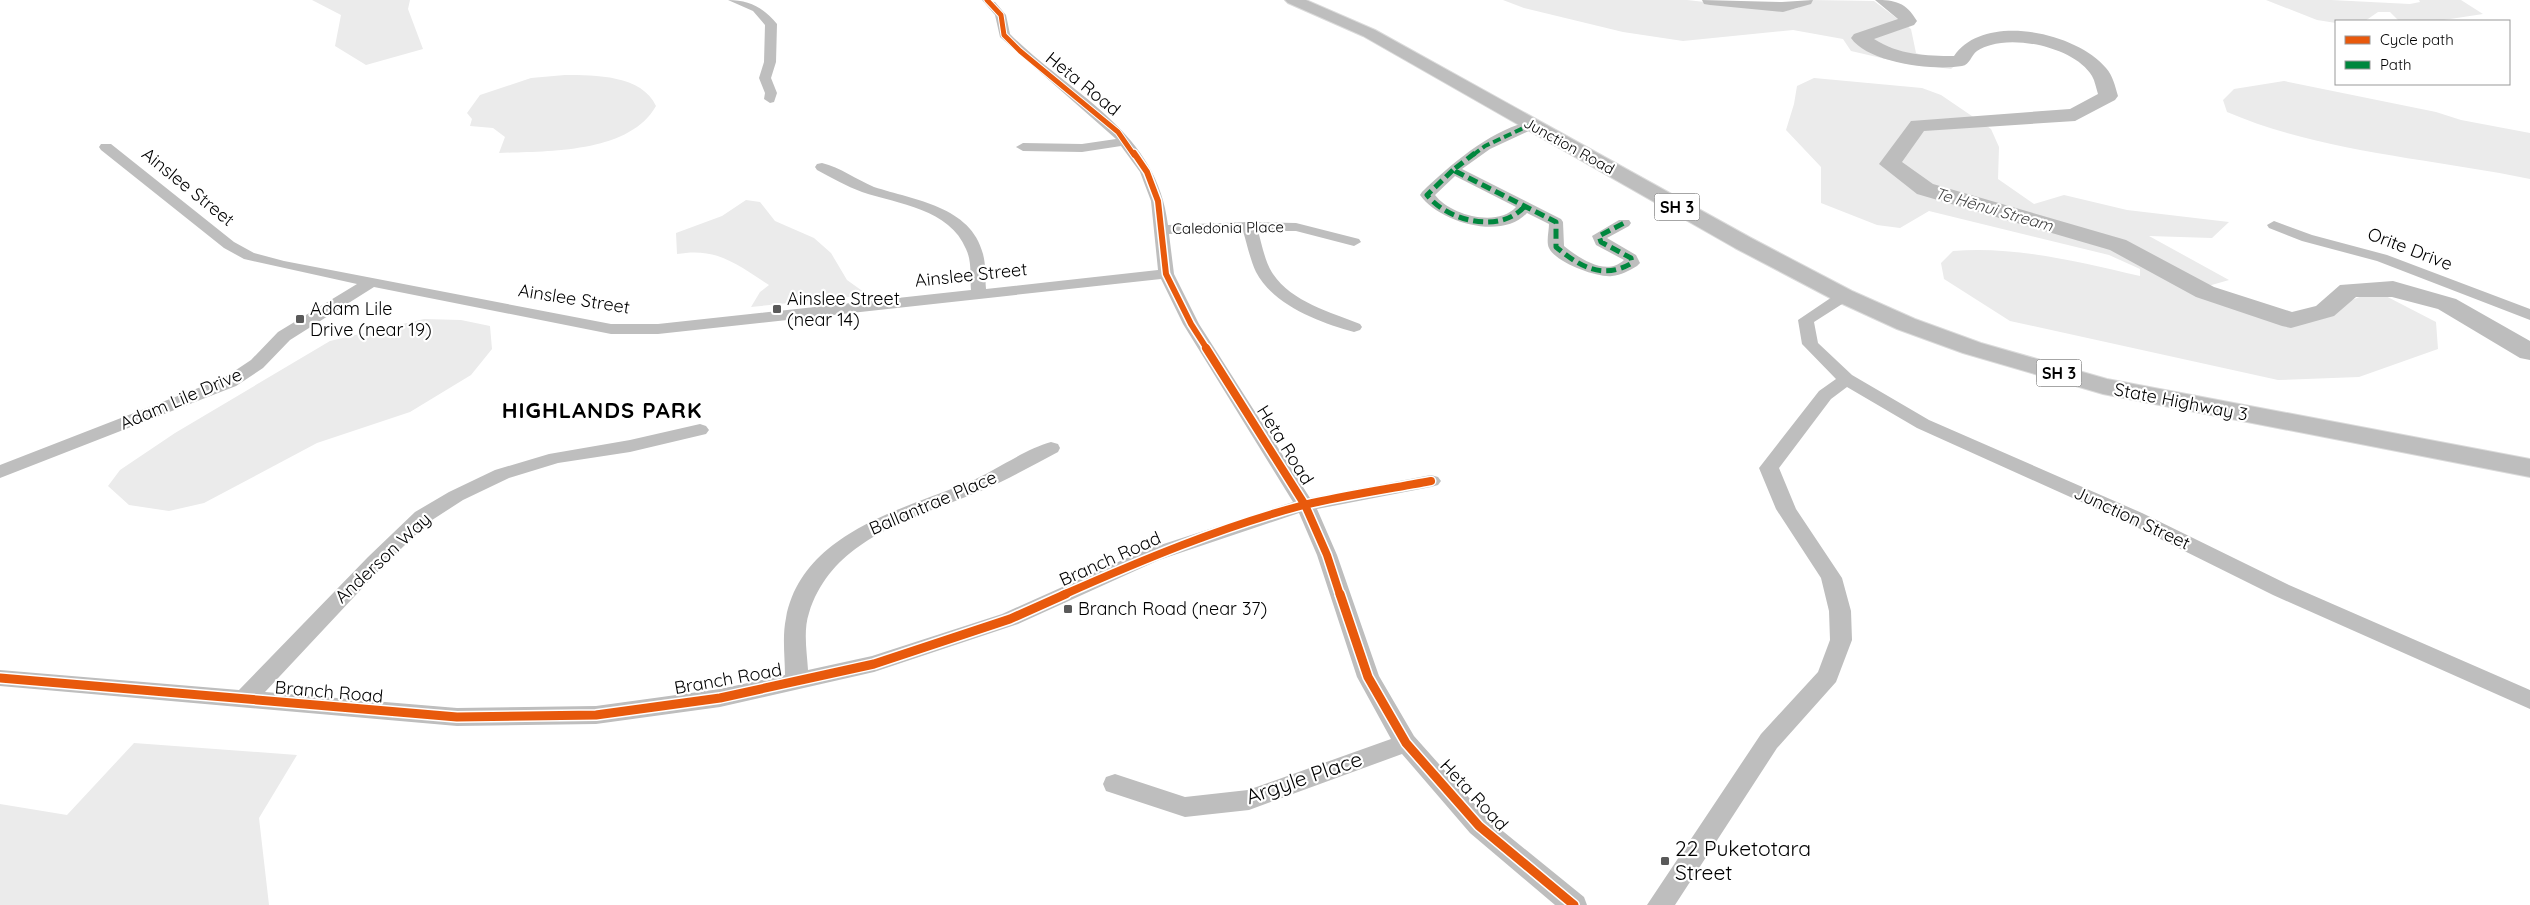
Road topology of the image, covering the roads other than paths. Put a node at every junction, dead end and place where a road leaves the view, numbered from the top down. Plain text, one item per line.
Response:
1 (733, 0) edge
2 (987, 0) edge
3 (1293, 0) edge
4 (770, 99) dead end
5 (1530, 125) junction
6 (1125, 141) junction
7 (1024, 146) dead end
8 (106, 147) dead end
9 (822, 167) dead end
10 (1453, 170) junction
11 (1524, 207) junction
12 (1624, 223) dead end
13 (2274, 224) dead end
14 (1249, 226) junction
15 (1160, 230) junction
16 (1354, 242) dead end
17 (1166, 274) junction
18 (372, 282) junction
19 (978, 295) junction
20 (1844, 296) junction
21 (2530, 315) edge
22 (1354, 327) dead end
23 (1846, 379) junction
24 (700, 430) dead end
25 (1052, 448) dead end
26 (2530, 468) edge
27 (0, 472) edge
28 (1431, 481) dead end
29 (1305, 505) junction
30 (0, 678) edge
31 (797, 682) junction
32 (243, 700) junction
33 (2530, 700) edge
34 (1406, 743) junction
35 (1115, 784) dead end
36 (1574, 905) edge
37 (1660, 905) edge

1 - 4 street
2 - 6 street, Heta Road
3 - 5 highway, Junction Road / SH 3
5 - 10 street
5 - 20 highway, Junction Road / SH 3
6 - 7 street
6 - 15 street, Heta Road
8 - 18 street, Ainslee Street
9 - 19 street
10 - 11 street
10 - 11 street
11 - 12 street
13 - 21 street, Orite Drive
14 - 15 street, Caledonia Place
14 - 16 street, Caledonia Place
14 - 22 street
15 - 17 street, Heta Road
17 - 19 street, Ainslee Street
17 - 29 street, Heta Road
18 - 19 street, Ainslee Street
18 - 27 street, Adam Lile Drive
20 - 23 street, Junction Street
20 - 26 highway, State Highway 3 / SH 3
23 - 33 street, Junction Street
23 - 37 street
24 - 32 street, Anderson Way
25 - 31 street, Ballantrae Place
28 - 29 street, Branch Road
29 - 31 street, Branch Road
29 - 34 street, Heta Road
30 - 32 street, Branch Road
31 - 32 street, Branch Road
34 - 35 street, Argyle Place
34 - 36 street, Heta Road

